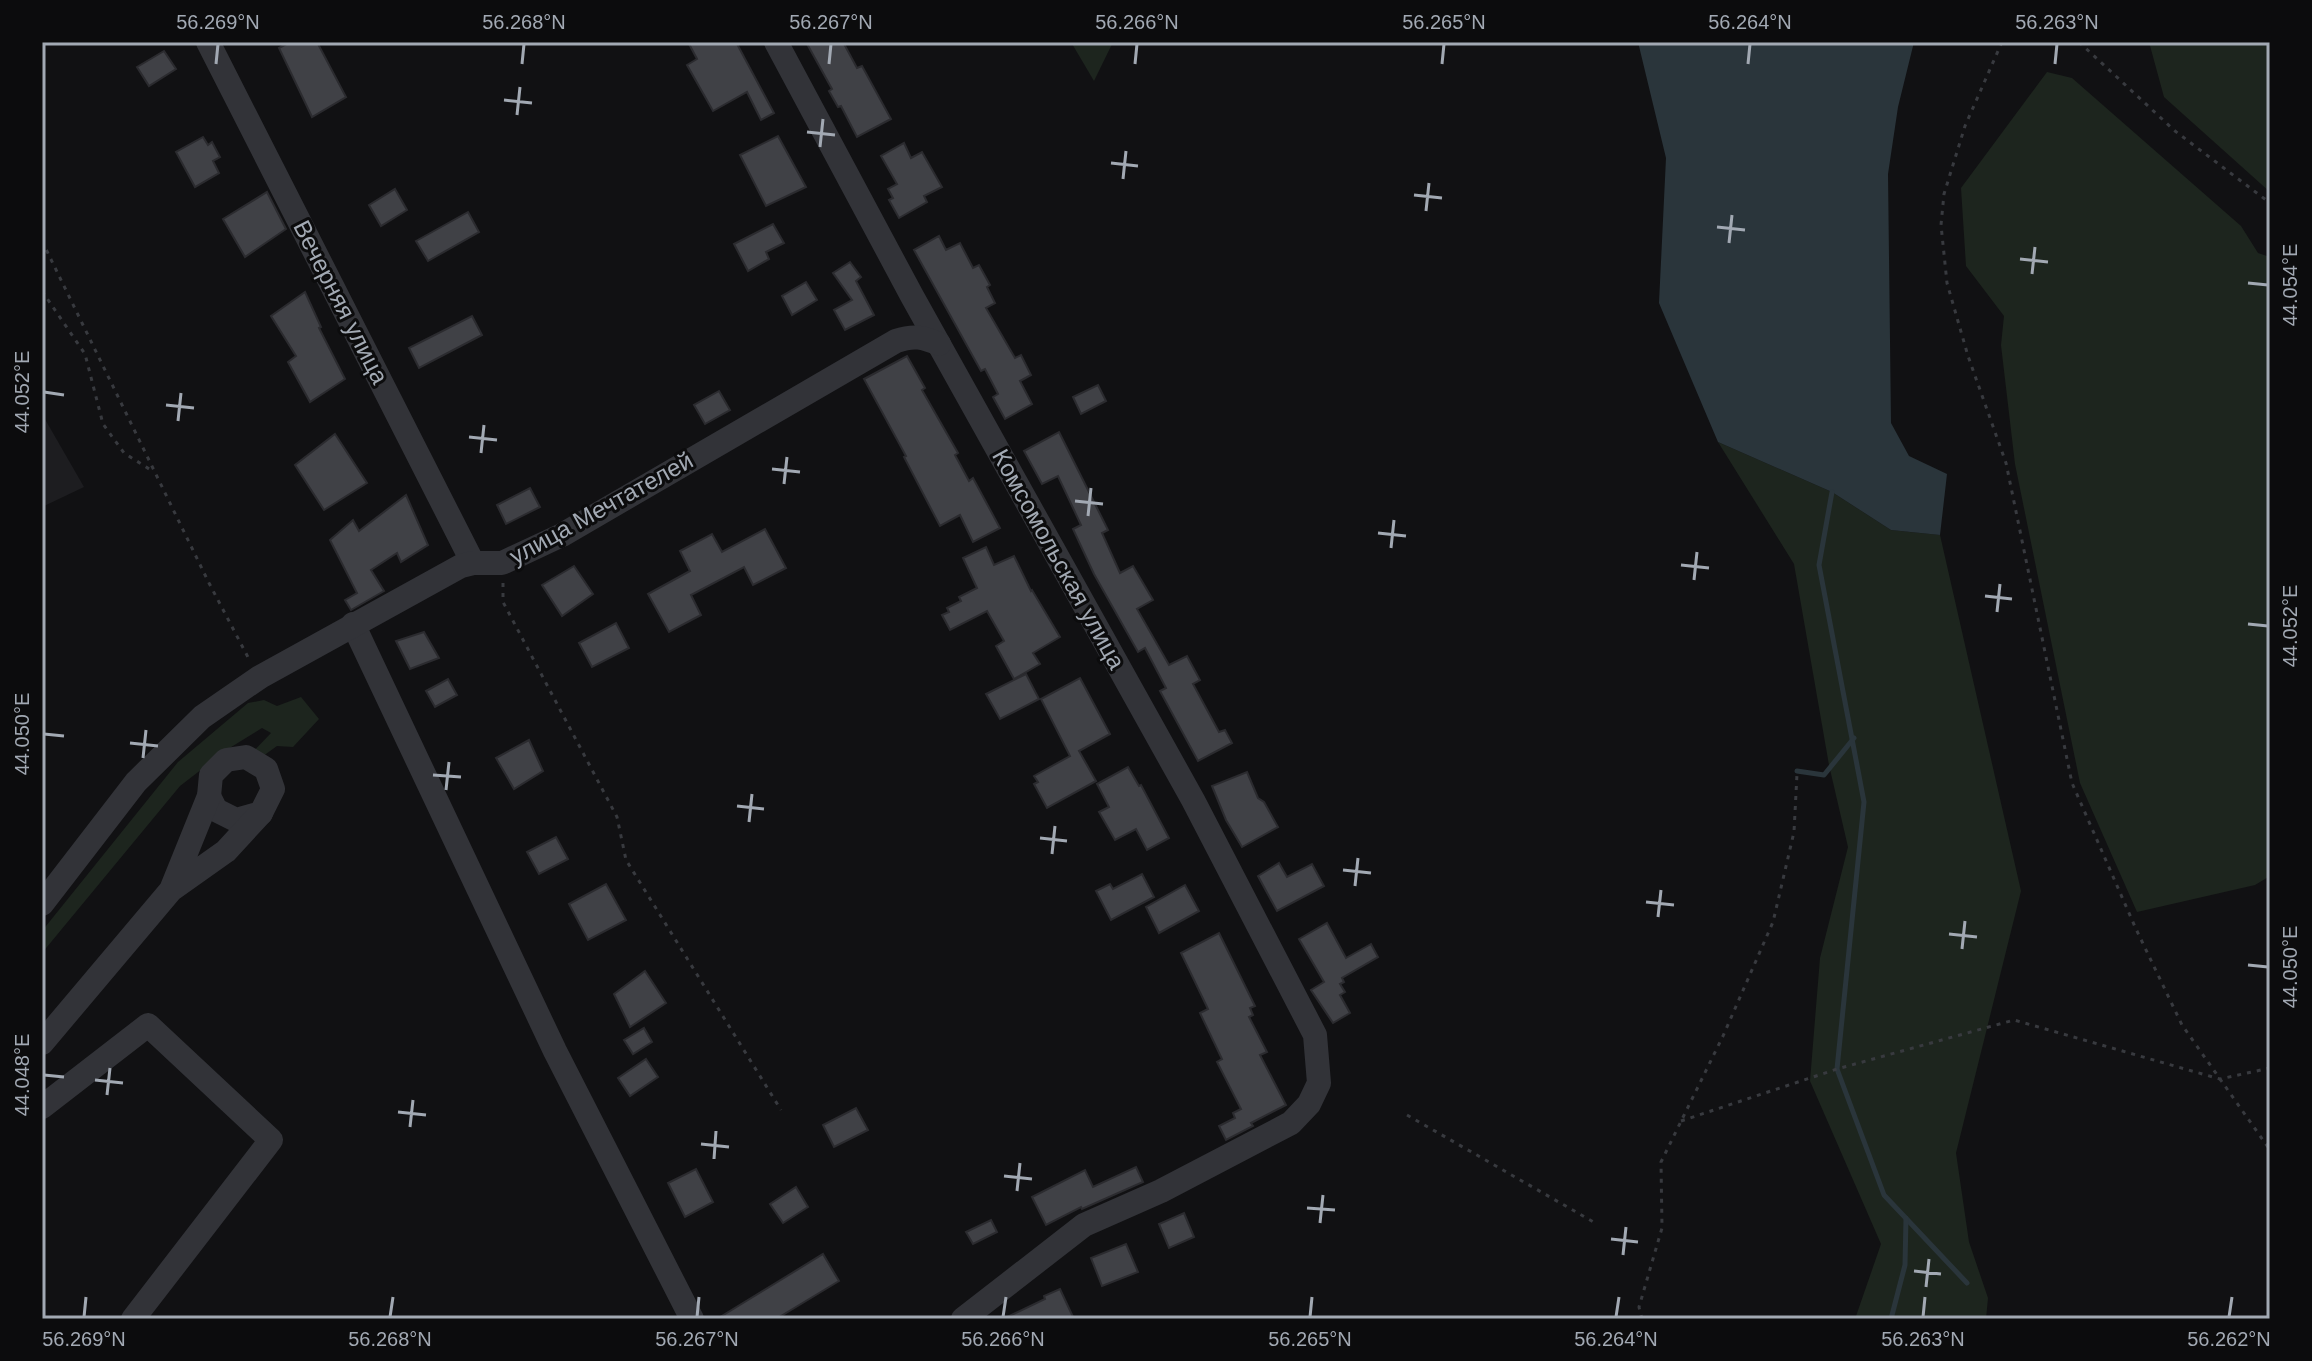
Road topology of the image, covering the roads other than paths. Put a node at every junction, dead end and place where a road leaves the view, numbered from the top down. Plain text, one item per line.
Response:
1 (208, 42) edge
2 (776, 42) edge
3 (912, 296) junction
4 (896, 341) junction
5 (939, 344) junction
6 (473, 563) junction
7 (353, 624) junction
8 (209, 796) junction
9 (261, 813) junction
10 (171, 890) junction
11 (42, 904) edge
12 (42, 1043) edge
13 (42, 1107) edge
14 (133, 1319) edge
15 (692, 1319) edge
16 (963, 1319) edge

1 - 6 street, Вечерняя улица
2 - 3 street, Комсомольская улица
3 - 4 street
3 - 5 street, Комсомольская улица
4 - 5 street
4 - 6 street, улица Мечтателей
5 - 16 street, Комсомольская улица
6 - 7 street, улица Мечтателей
7 - 11 street, улица Мечтателей
7 - 15 street
8 - 9 street
8 - 9 street
8 - 10 street
9 - 10 street
10 - 12 street
13 - 14 street

